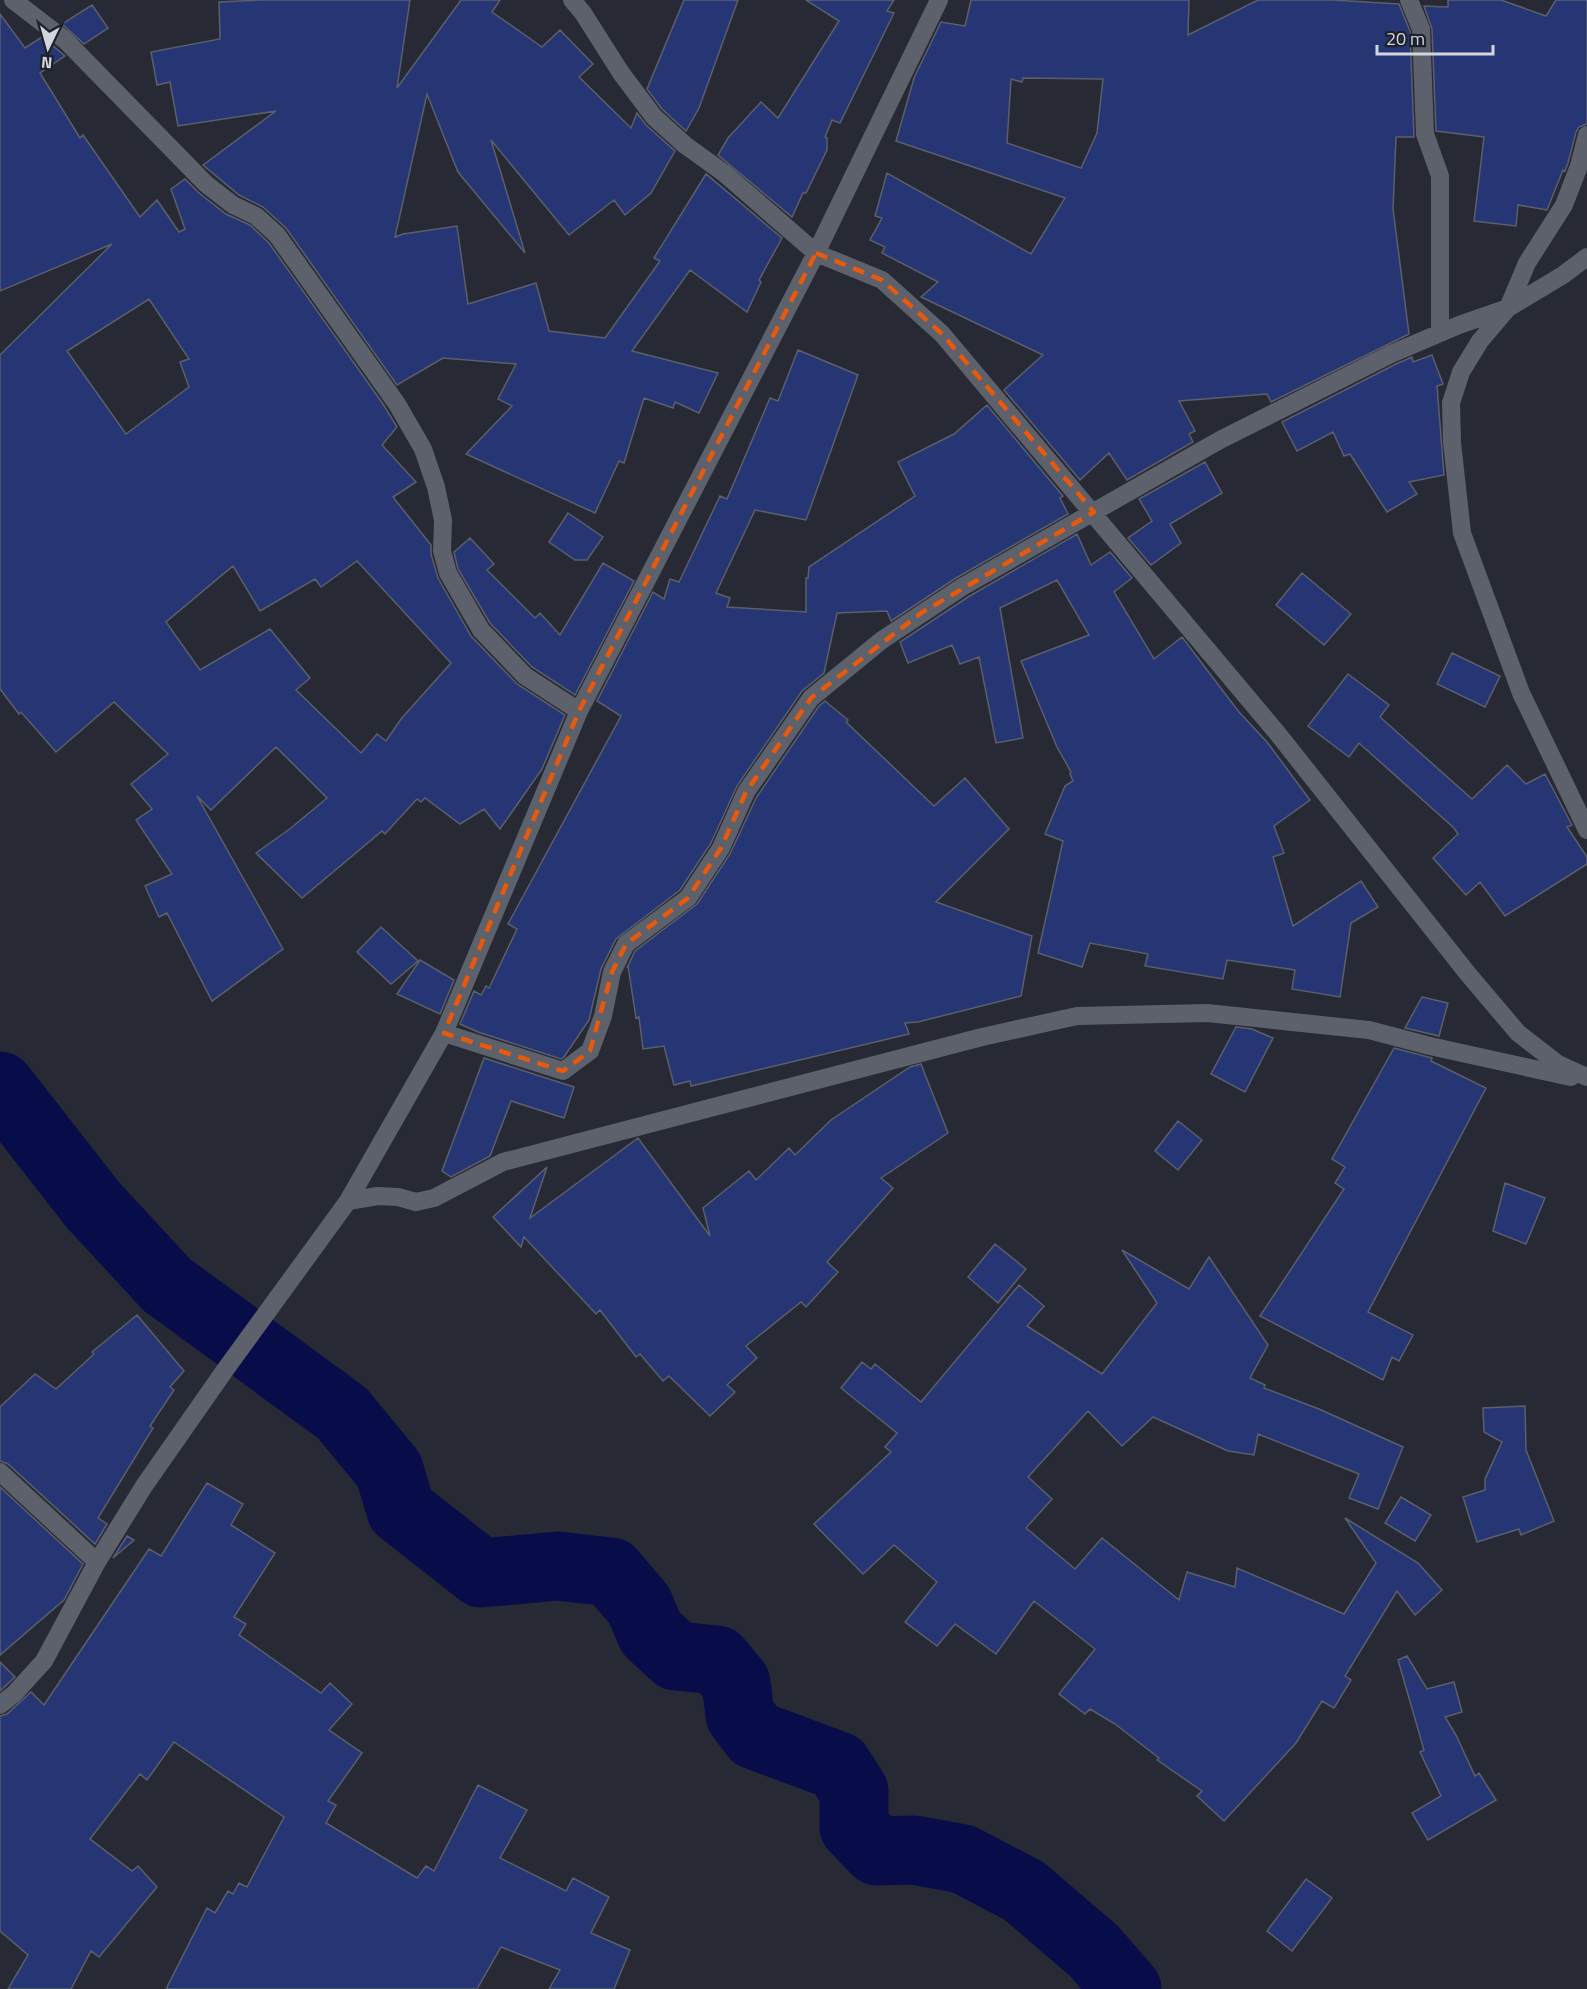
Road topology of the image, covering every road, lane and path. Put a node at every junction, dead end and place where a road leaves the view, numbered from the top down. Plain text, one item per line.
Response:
1 (13, 0) edge
2 (572, 0) edge
3 (939, 0) edge
4 (1406, 0) edge
5 (1587, 135) edge
6 (816, 253) junction
7 (1587, 257) edge
8 (1508, 308) junction
9 (1440, 333) junction
10 (1094, 512) junction
11 (579, 711) junction
12 (1587, 830) edge
13 (444, 1033) junction
14 (1587, 1079) edge
15 (348, 1201) junction
16 (0, 1472) edge
17 (97, 1562) junction
18 (0, 1705) edge

1 - 11 street
2 - 6 street
3 - 6 street
4 - 9 street
5 - 8 street
6 - 10 street
6 - 11 street
7 - 8 street
8 - 9 street
8 - 12 street
9 - 10 street
10 - 13 street
10 - 14 street
11 - 13 street
13 - 15 street
14 - 15 street
15 - 17 street
16 - 17 street
17 - 18 street

